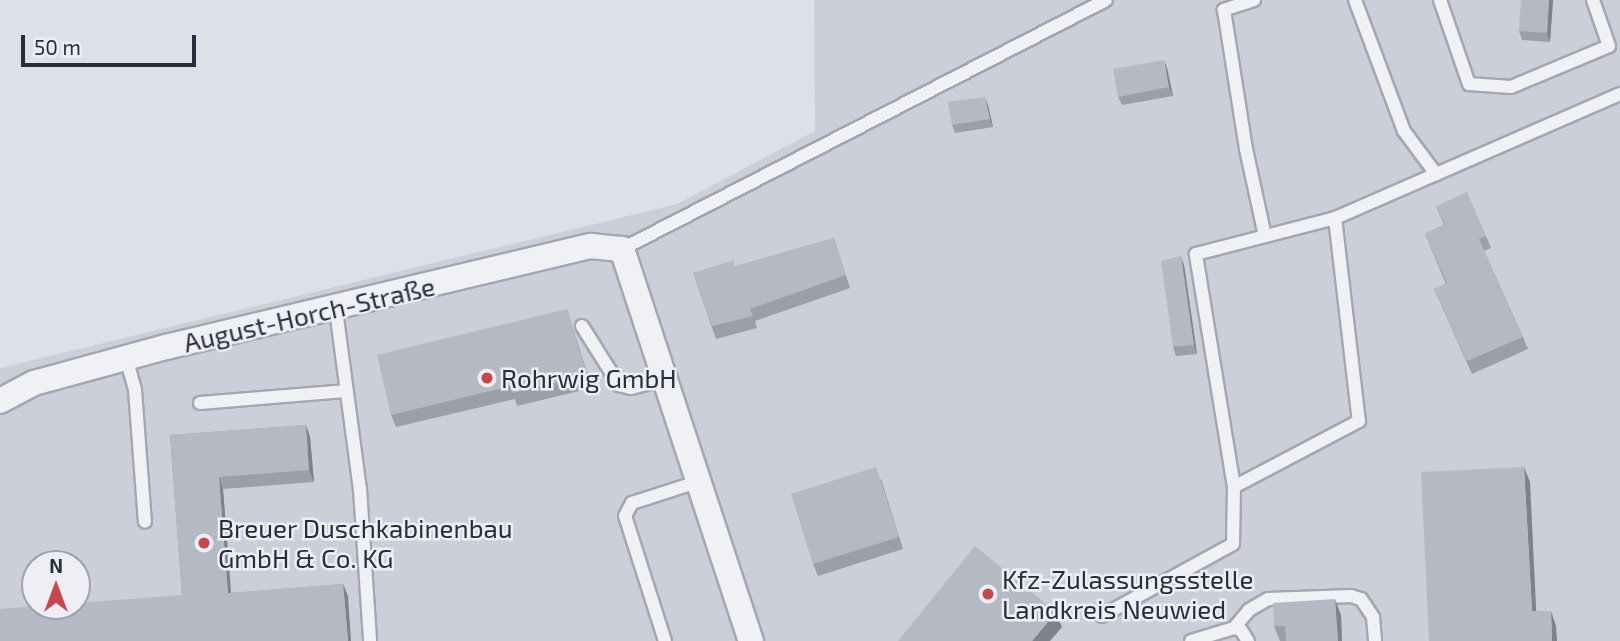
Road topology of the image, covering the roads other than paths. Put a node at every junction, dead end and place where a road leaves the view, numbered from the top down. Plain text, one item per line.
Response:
1 (1106, 0) edge
2 (1254, 0) edge
3 (1355, 0) edge
4 (1440, 0) edge
5 (1593, 0) edge
6 (1620, 94) edge
7 (1436, 173) junction
8 (1335, 218) junction
9 (1265, 236) junction
10 (622, 249) junction
11 (336, 310) junction
12 (582, 326) dead end
13 (126, 358) junction
14 (663, 380) junction
15 (345, 391) junction
16 (0, 401) edge
17 (200, 403) dead end
18 (697, 482) junction
19 (1234, 486) junction
20 (145, 522) dead end
21 (1102, 616) dead end
22 (1234, 628) junction
23 (1247, 639) edge
24 (370, 641) edge
25 (665, 641) edge
26 (751, 641) edge
27 (1191, 641) edge
28 (1375, 641) edge

1 - 10 lane
2 - 9 lane
3 - 7 lane
4 - 5 lane
6 - 7 lane
7 - 8 lane
8 - 9 lane
8 - 19 lane
9 - 19 lane
10 - 11 street, August-Horch-Straße
10 - 14 street
11 - 13 street, August-Horch-Straße
11 - 15 lane
12 - 14 lane
13 - 16 street, August-Horch-Straße
13 - 20 lane
14 - 18 street
15 - 17 lane
15 - 24 lane
18 - 25 lane
18 - 26 street
19 - 21 lane
22 - 23 lane
22 - 27 lane
22 - 28 lane

